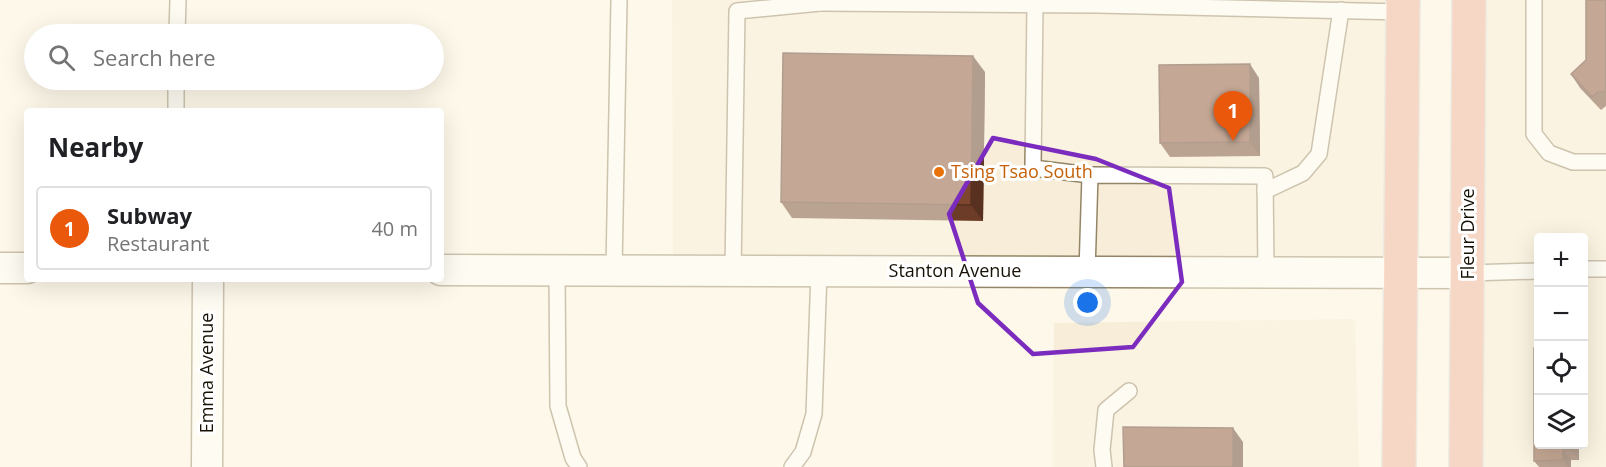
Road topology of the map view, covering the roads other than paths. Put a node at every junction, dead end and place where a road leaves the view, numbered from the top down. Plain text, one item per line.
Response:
1 (178, 0) edge
2 (619, 0) edge
3 (1470, 0) edge
4 (1534, 0) edge
5 (820, 1) edge
6 (1035, 4) junction
7 (1403, 6) edge
8 (1341, 10) junction
9 (177, 24) edge
10 (176, 90) edge
11 (176, 108) edge
12 (1606, 162) edge
13 (1090, 175) junction
14 (1265, 191) junction
15 (0, 268) edge
16 (24, 268) edge
17 (1588, 269) edge
18 (1606, 269) edge
19 (444, 270) edge
20 (557, 270) junction
21 (614, 270) junction
22 (733, 271) junction
23 (819, 271) junction
24 (1534, 271) edge
25 (1087, 272) junction
26 (1400, 272) junction
27 (1266, 273) junction
28 (1468, 273) junction
29 (208, 282) edge
30 (1129, 391) dead end
31 (207, 467) edge
32 (579, 467) edge
33 (792, 467) edge
34 (1104, 467) edge
35 (1399, 467) edge
36 (1466, 467) edge

1 - 9 lane
2 - 21 lane
3 - 28 main road, Fleur Drive
4 - 12 lane
5 - 6 lane
5 - 22 lane
6 - 8 lane
6 - 13 lane
7 - 8 lane
7 - 26 main road
8 - 14 lane
10 - 11 lane
13 - 14 lane
13 - 25 lane
14 - 27 lane
15 - 16 street
17 - 18 lane
19 - 20 street, Stanton Avenue
20 - 21 street, Stanton Avenue
20 - 32 lane
21 - 22 street, Stanton Avenue
22 - 23 street, Stanton Avenue
23 - 25 street, Stanton Avenue
23 - 33 lane
24 - 28 lane
25 - 27 street, Stanton Avenue
26 - 27 street, Stanton Avenue
26 - 28 street, Stanton Avenue
26 - 35 main road
28 - 36 main road, Fleur Drive
29 - 31 street, Emma Avenue
30 - 34 lane

